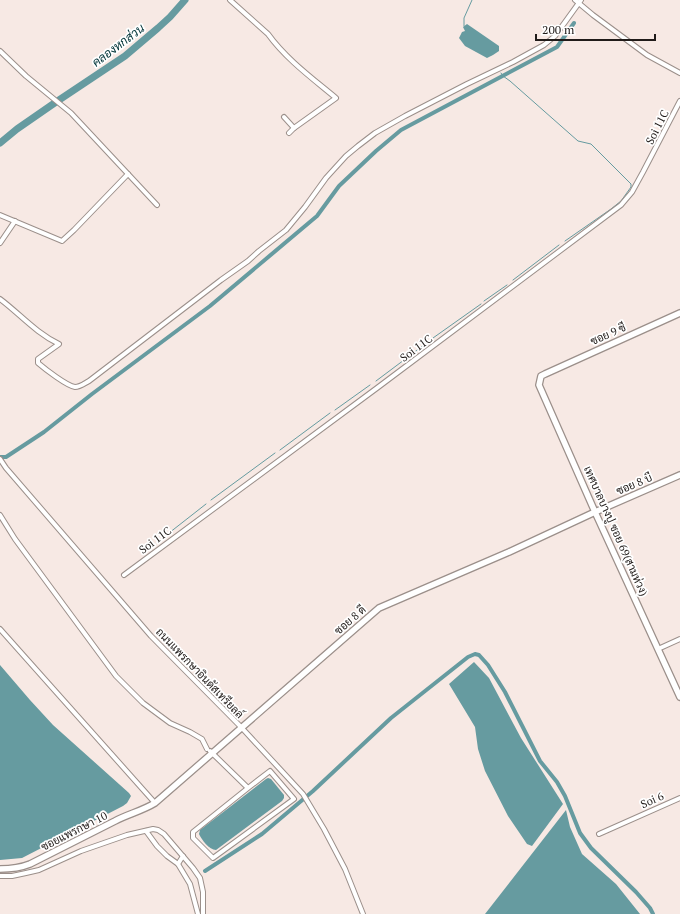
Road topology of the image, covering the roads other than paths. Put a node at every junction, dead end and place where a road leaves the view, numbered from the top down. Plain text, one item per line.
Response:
1 (230, 0) edge
2 (575, 0) edge
3 (580, 2) edge
4 (0, 51) edge
5 (680, 73) edge
6 (680, 101) edge
7 (284, 117) dead end
8 (294, 128) junction
9 (289, 133) dead end
10 (128, 174) junction
11 (157, 205) dead end
12 (0, 215) edge
13 (15, 221) junction
14 (0, 243) edge
15 (0, 299) edge
16 (680, 313) edge
17 (545, 374) joint
18 (0, 459) edge
19 (680, 475) edge
20 (596, 512) junction
21 (0, 515) edge
22 (124, 575) dead end
23 (0, 629) edge
24 (680, 639) edge
25 (658, 649) junction
26 (680, 697) edge
27 (241, 728) junction
28 (210, 751) junction
29 (248, 788) junction
30 (680, 798) edge
31 (155, 803) junction
32 (146, 831) junction
33 (599, 834) dead end
34 (183, 856) junction
35 (178, 864) junction
36 (0, 869) edge
37 (0, 876) edge
38 (198, 914) edge
39 (203, 914) edge
40 (364, 914) edge

1 - 8 street
2 - 3 street
3 - 5 street
3 - 15 street
4 - 10 street
6 - 22 street, Soi 11C
7 - 8 street
8 - 9 street
10 - 11 street
10 - 13 street
12 - 13 street
13 - 14 street
16 - 17 street, ซอย 9 ซี
17 - 20 street, เทศบาลบางปู ซอย 69(สามห่วง)
18 - 27 street, ถนนแพรกษาอินดัสเทรียลล์
19 - 20 street, ซอย 8 บี
20 - 25 street, เทศบาลบางปู ซอย 69(สามห่วง)
20 - 27 street, ซอย 8 ดี
21 - 28 street
23 - 31 street
24 - 25 street
25 - 26 street, เทศบาลบางปู ซอย 69(สามห่วง)
27 - 28 street, ซอย 8 ดี
27 - 40 street, ถนนแพรกษาอินดัสเทรียลล์
28 - 29 street
28 - 31 street, ซอย 8 ดี
29 - 29 street
30 - 33 street, Soi 6
31 - 36 street, ซอยแพรกษา 10
32 - 34 street
32 - 35 street
32 - 37 street
34 - 35 street
34 - 39 street
35 - 38 street

